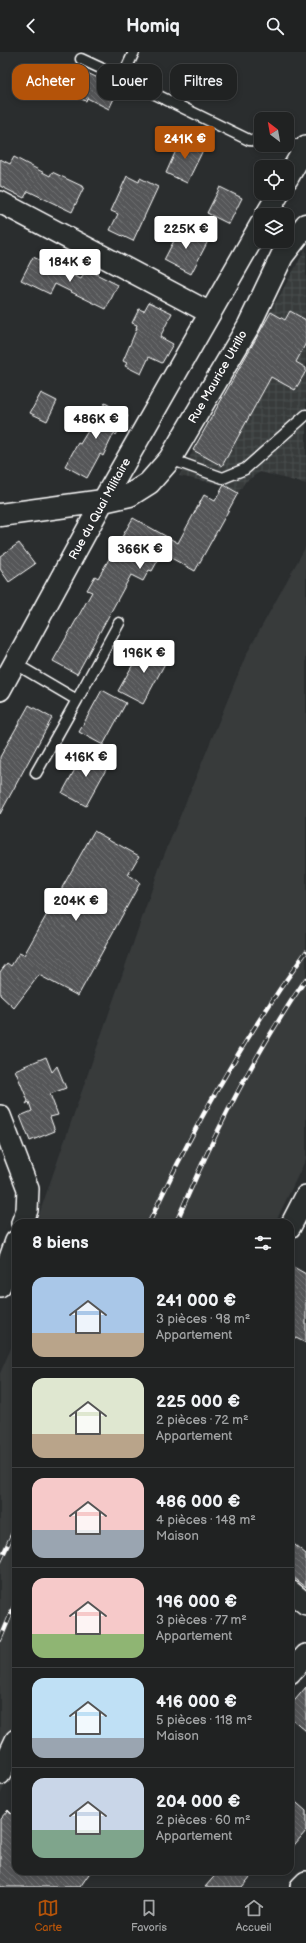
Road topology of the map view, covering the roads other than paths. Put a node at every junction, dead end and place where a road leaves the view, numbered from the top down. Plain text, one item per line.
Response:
1 (134, 52) edge
2 (81, 59) dead end
3 (128, 64) edge
4 (97, 66) edge
5 (162, 98) edge
6 (254, 140) edge
7 (294, 145) edge
8 (306, 146) edge
9 (294, 167) edge
10 (0, 202) edge
11 (306, 225) edge
12 (254, 236) edge
13 (210, 313) junction
14 (306, 414) edge
15 (170, 459) junction
16 (103, 501) junction
17 (0, 515) edge
18 (119, 623) dead end
19 (14, 663) junction
20 (0, 690) edge
21 (77, 700) junction
22 (36, 773) dead end
23 (0, 1116) edge
24 (306, 1196) edge
25 (24, 1219) edge
26 (294, 1219) edge
27 (12, 1252) edge
28 (0, 1286) edge
29 (294, 1594) edge
30 (306, 1604) edge
31 (306, 1655) edge
32 (294, 1668) edge
33 (12, 1748) edge
34 (0, 1774) edge
35 (306, 1882) edge
36 (301, 1887) edge

1 - 3 lane
2 - 4 lane
5 - 6 lane
7 - 8 lane
8 - 9 street
10 - 13 street
11 - 15 street, Rue Maurice Utrillo
12 - 13 street, Rue du Quai Militaire
13 - 16 street, Rue du Quai Militaire
14 - 15 lane
15 - 16 street, Rue Maurice Utrillo
16 - 17 street, Rue Maurice Utrillo
16 - 19 street, Rue du Quai Militaire
18 - 21 lane
19 - 20 street, Rue du Quai Militaire
19 - 21 lane
21 - 22 lane
23 - 25 street
24 - 26 street
27 - 28 street
29 - 30 street
31 - 32 street
33 - 34 street
35 - 36 street

